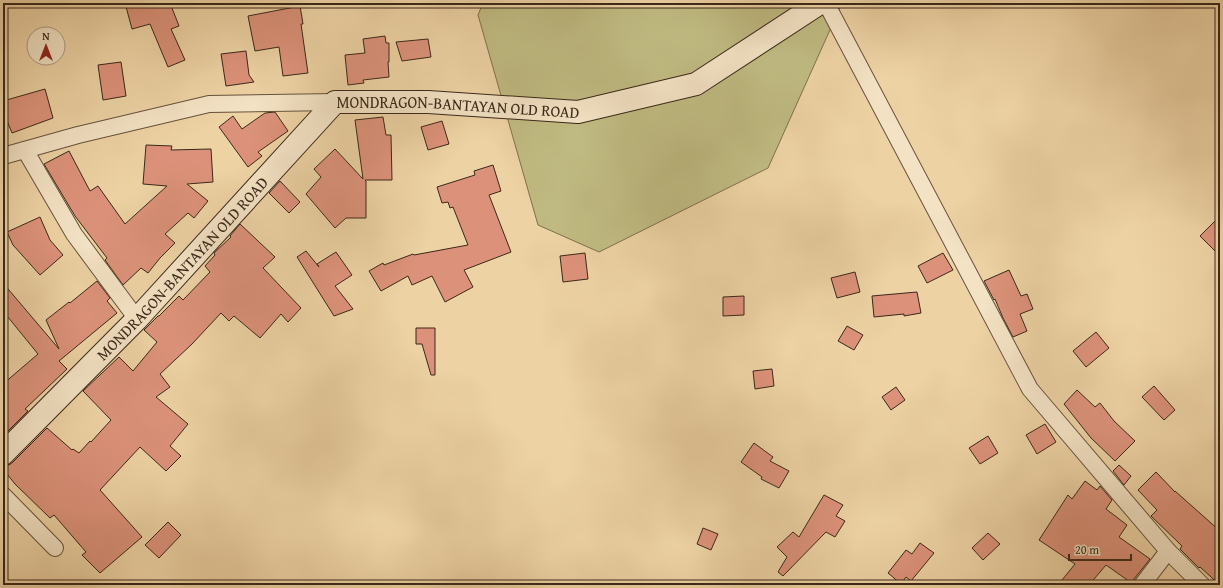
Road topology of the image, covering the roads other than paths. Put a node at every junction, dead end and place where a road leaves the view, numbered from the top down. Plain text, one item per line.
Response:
1 (820, 3) edge
2 (826, 3) edge
3 (335, 102) junction
4 (25, 150) junction
5 (3, 156) edge
6 (137, 319) junction
7 (3, 454) edge
8 (3, 495) edge
9 (55, 548) dead end
10 (1168, 551) junction
11 (1142, 585) edge
12 (1202, 585) edge

1 - 3 street, MONDRAGON-BANTAYAN OLD ROAD
2 - 10 street
3 - 4 street
3 - 6 street, MONDRAGON-BANTAYAN OLD ROAD
4 - 5 street
4 - 6 street
6 - 7 street, MONDRAGON-BANTAYAN OLD ROAD
8 - 9 street
10 - 11 street
10 - 12 street

